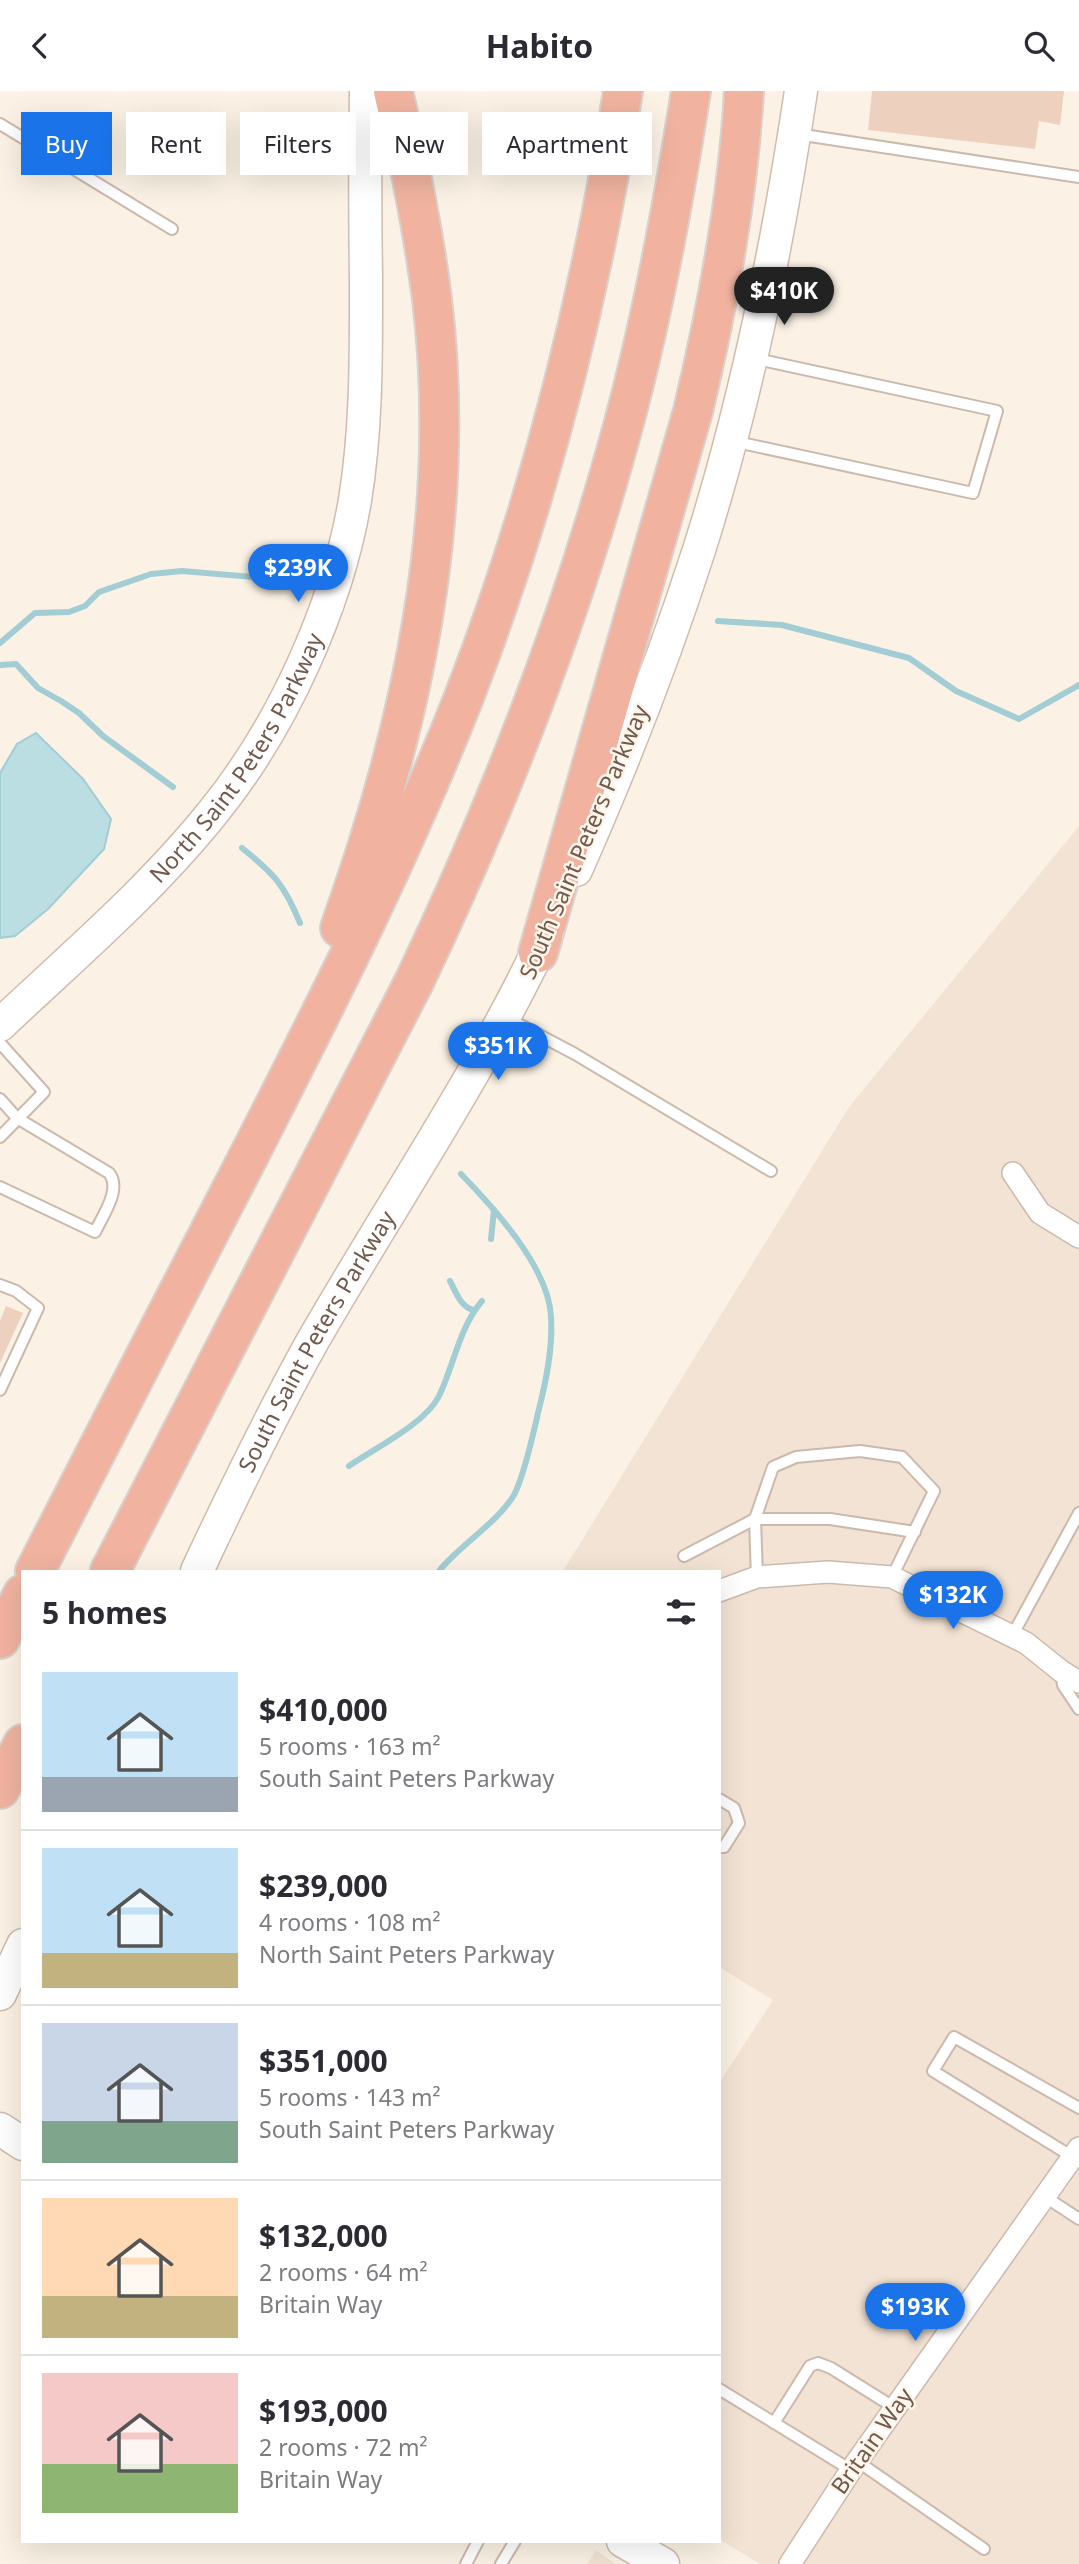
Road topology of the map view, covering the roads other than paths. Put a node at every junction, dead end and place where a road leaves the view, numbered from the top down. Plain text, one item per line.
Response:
1 (366, 91) edge
2 (393, 91) edge
3 (623, 91) edge
4 (691, 91) edge
5 (744, 91) edge
6 (801, 91) edge
7 (0, 124) edge
8 (794, 133) junction
9 (1079, 177) edge
10 (172, 229) dead end
11 (750, 357) junction
12 (729, 441) junction
13 (538, 953) junction
14 (505, 1017) junction
15 (0, 1025) edge
16 (0, 1043) edge
17 (283, 1089) junction
18 (0, 1099) edge
19 (17, 1118) junction
20 (0, 1137) edge
21 (771, 1171) dead end
22 (1013, 1173) dead end
23 (0, 1187) edge
24 (1079, 1237) edge
25 (0, 1285) edge
26 (0, 1390) edge
27 (1079, 1513) edge
28 (755, 1519) junction
29 (915, 1532) junction
30 (684, 1556) dead end
31 (35, 1570) edge
32 (111, 1570) edge
33 (197, 1570) edge
34 (757, 1577) junction
35 (892, 1577) junction
36 (721, 1590) edge
37 (21, 1598) edge
38 (1012, 1636) junction
39 (0, 1639) edge
40 (1070, 1676) edge
41 (1079, 1709) edge
42 (21, 1748) edge
43 (0, 1789) edge
44 (721, 1799) edge
45 (721, 1847) edge
46 (21, 1949) edge
47 (0, 1994) edge
48 (1079, 2108) edge
49 (0, 2129) edge
50 (21, 2143) edge
51 (1077, 2155) edge
52 (1044, 2196) junction
53 (1079, 2219) edge
54 (721, 2390) edge
55 (895, 2408) junction
56 (774, 2423) junction
57 (854, 2465) junction
58 (477, 2543) edge
59 (514, 2543) edge
60 (626, 2543) edge
61 (984, 2549) dead end
62 (466, 2564) edge
63 (501, 2564) edge
64 (663, 2564) edge
65 (790, 2564) edge

1 - 15 main road, North Saint Peters Parkway
2 - 17 highway
3 - 17 highway
4 - 32 highway
5 - 13 highway
6 - 8 main road, South Saint Peters Parkway
7 - 10 lane
8 - 9 lane
8 - 11 main road, South Saint Peters Parkway
11 - 12 main road, South Saint Peters Parkway
11 - 12 lane
12 - 13 main road, South Saint Peters Parkway
13 - 14 main road, South Saint Peters Parkway
14 - 21 lane
14 - 33 main road, South Saint Peters Parkway
16 - 19 lane
17 - 31 highway
18 - 19 lane
19 - 20 lane
19 - 23 lane
22 - 24 street
25 - 26 lane
27 - 38 lane
28 - 29 lane
28 - 29 lane
28 - 30 lane
28 - 34 lane
29 - 35 lane
34 - 35 street
34 - 36 street
35 - 38 street
37 - 39 highway
38 - 40 street
40 - 41 lane
42 - 43 highway
44 - 45 lane
46 - 47 main road
48 - 51 lane
49 - 50 main road
51 - 52 street, Britain Way
52 - 53 lane
52 - 55 street, Britain Way
54 - 56 lane
55 - 56 lane
55 - 57 street, Britain Way
56 - 57 lane
57 - 61 lane
57 - 65 street, Britain Way
58 - 62 lane
59 - 63 lane
60 - 64 main road

